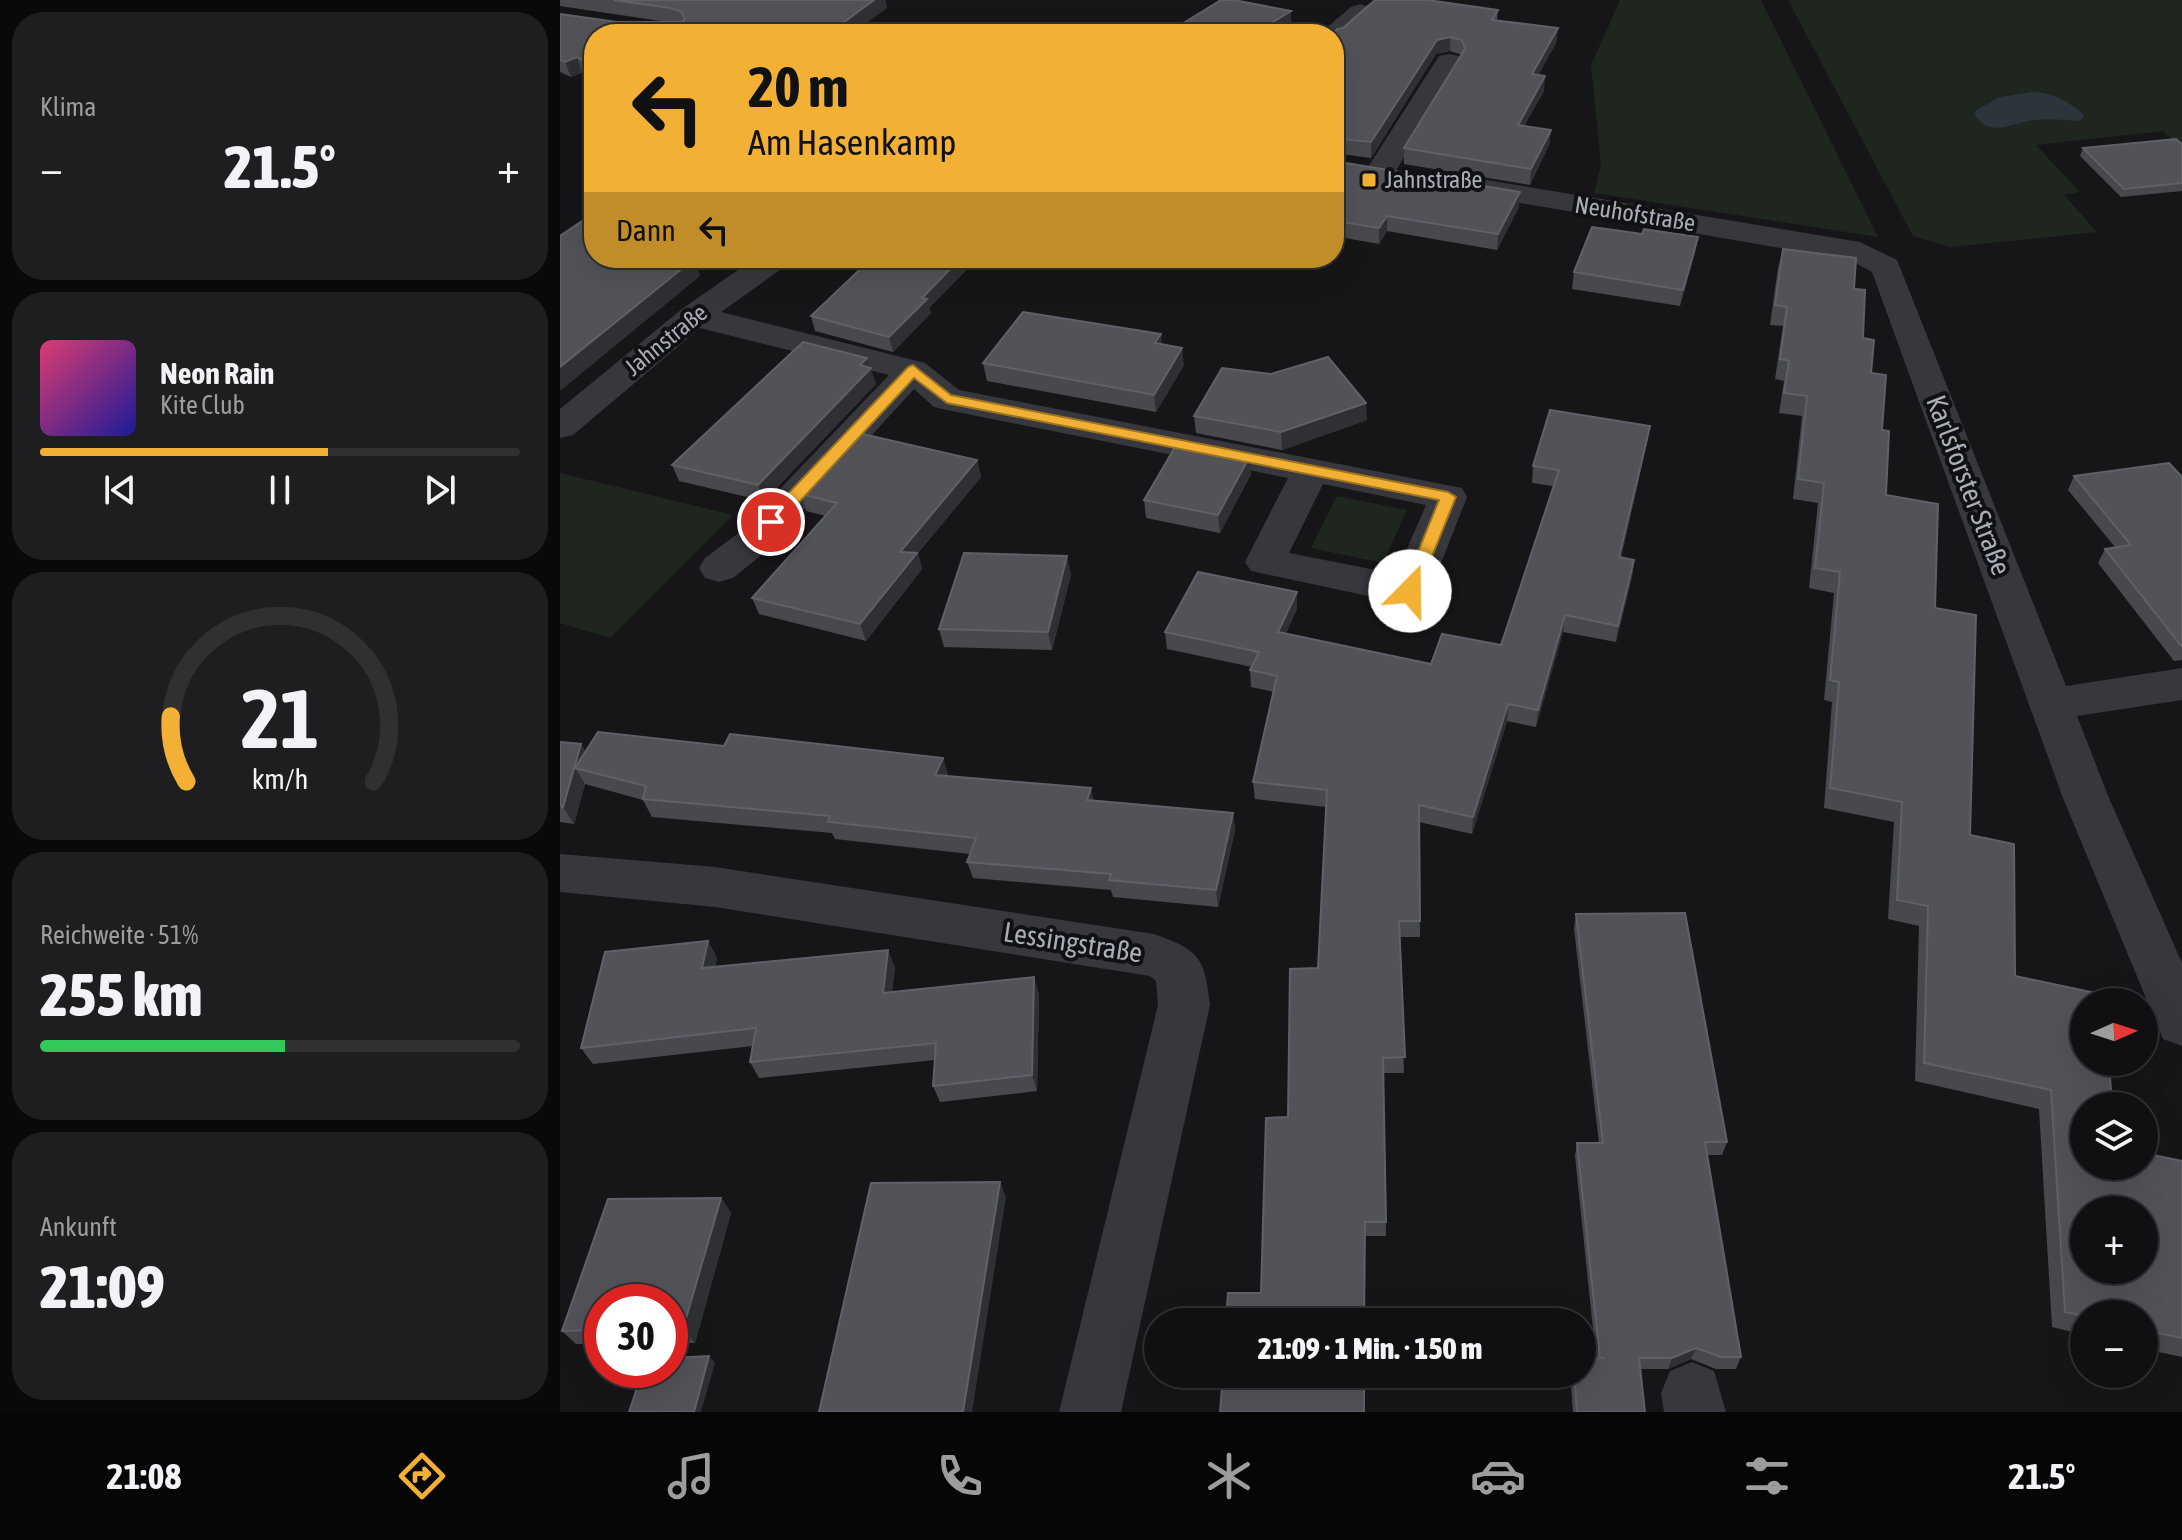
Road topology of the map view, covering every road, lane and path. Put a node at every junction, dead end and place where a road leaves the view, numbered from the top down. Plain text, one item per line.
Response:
1 (1360, 12) edge
2 (1344, 25) edge
3 (1449, 62) edge
4 (1347, 166) edge
5 (1380, 172) junction
6 (1886, 267) joint
7 (762, 268) edge
8 (694, 316) junction
9 (913, 370) junction
10 (560, 427) edge
11 (1310, 472) dead end
12 (719, 568) dead end
13 (2182, 684) edge
14 (2052, 704) junction
15 (560, 873) edge
16 (2182, 1023) edge
17 (1090, 1412) edge

1 - 2 street
3 - 5 street
4 - 5 street, Neuhofstraße
5 - 6 street, Neuhofstraße
6 - 14 street, Karlsforster Straße
7 - 8 street, Jahnstraße
8 - 9 street
8 - 10 street, Jahnstraße
9 - 11 street
9 - 12 street
13 - 14 street
14 - 16 street, Karlsforster Straße
15 - 17 street, Lessingstraße

